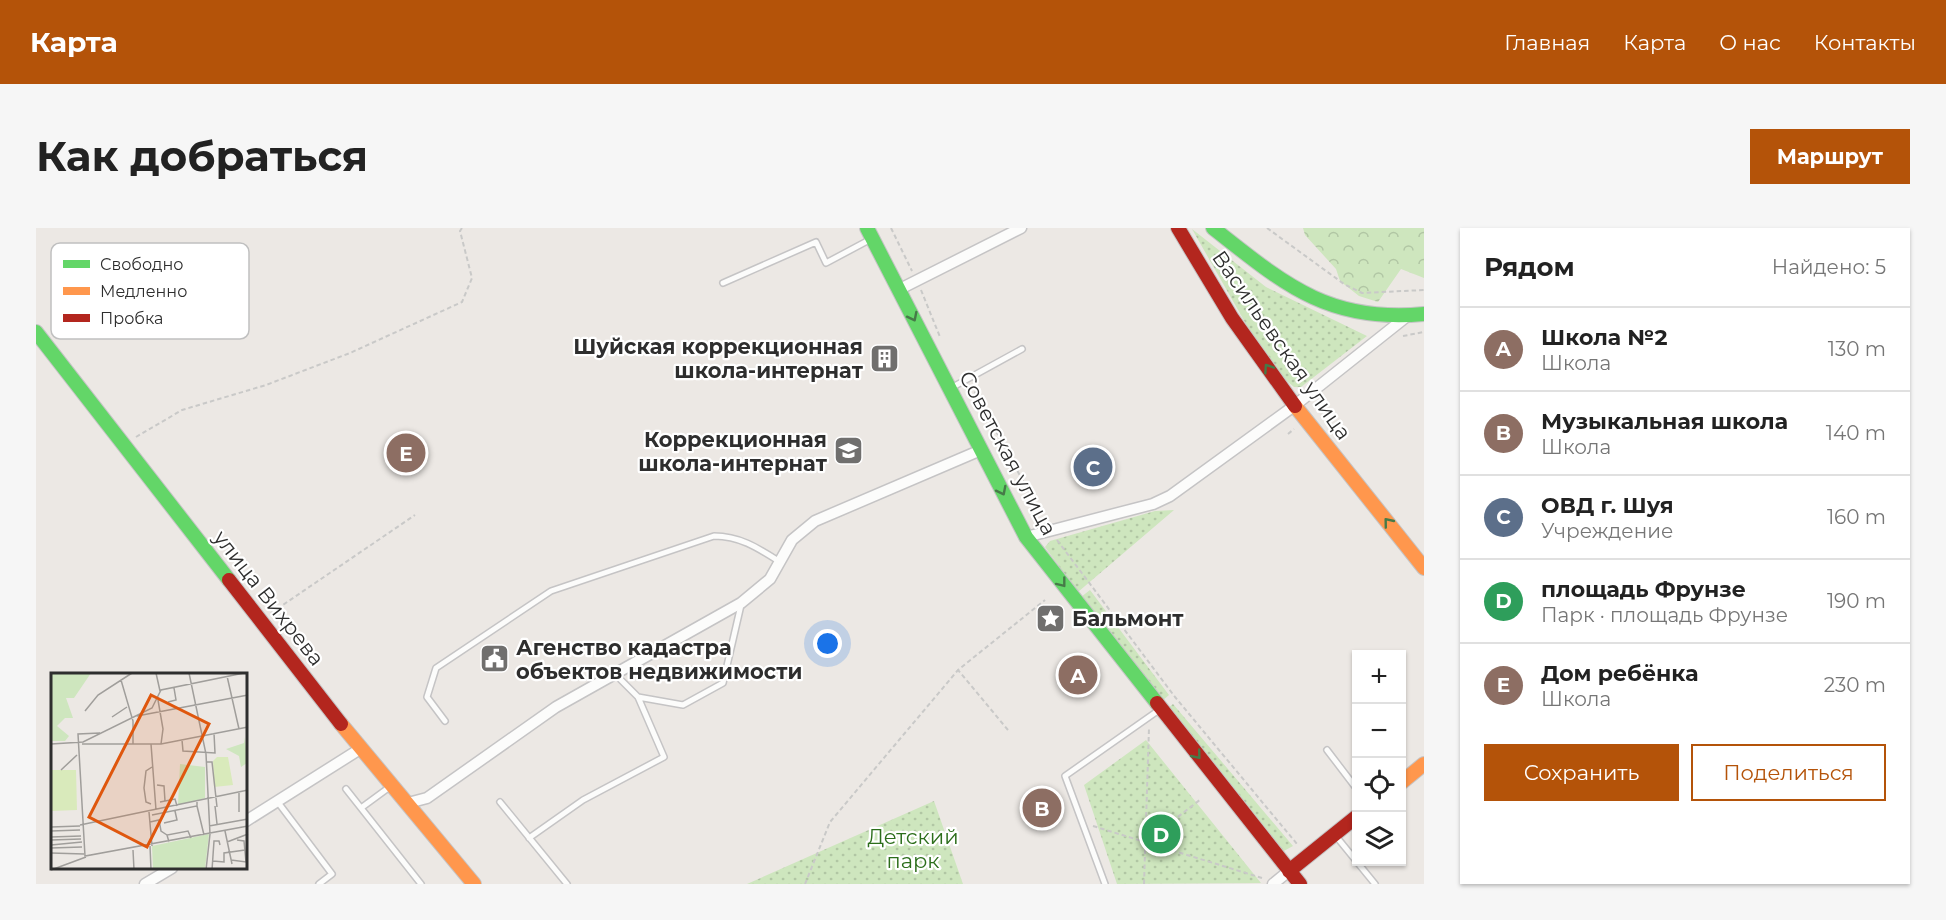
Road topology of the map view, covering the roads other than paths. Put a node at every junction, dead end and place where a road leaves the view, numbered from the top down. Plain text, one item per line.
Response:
1 (1021, 228) edge
2 (1178, 228) edge
3 (1213, 228) edge
4 (870, 233) edge
5 (723, 283) dead end
6 (898, 290) junction
7 (1424, 314) edge
8 (1406, 317) junction
9 (36, 332) edge
10 (1022, 349) dead end
11 (950, 389) junction
12 (1294, 406) junction
13 (981, 450) junction
14 (1026, 537) junction
15 (780, 562) junction
16 (1424, 568) edge
17 (741, 603) junction
18 (615, 674) junction
19 (638, 697) junction
20 (1161, 709) junction
21 (445, 722) dead end
22 (360, 749) junction
23 (1326, 750) dead end
24 (1424, 764) edge
25 (1406, 778) edge
26 (1352, 783) edge
27 (392, 785) junction
28 (346, 789) dead end
29 (277, 801) junction
30 (500, 802) dead end
31 (408, 803) junction
32 (361, 808) junction
33 (248, 820) edge
34 (1352, 820) edge
35 (1334, 834) junction
36 (530, 838) junction
37 (169, 869) edge
38 (1289, 871) junction
39 (1269, 882) edge
40 (146, 884) edge
41 (319, 884) edge
42 (421, 884) edge
43 (474, 884) edge
44 (567, 884) edge
45 (1105, 884) edge
46 (1300, 884) edge
47 (1375, 884) edge

1 - 6 street
12 -> 2 street, Васильевская улица
3 - 8 street
4 - 5 lane
4 - 6 street, Советская улица
6 -> 11 street, Советская улица
7 - 8 street
8 - 12 street
9 - 22 street, улица Вихрева
10 - 11 lane
11 - 13 street, Советская улица
12 - 14 street
16 -> 12 street, Васильевская улица
13 -> 14 street, Советская улица
13 - 15 street
14 -> 20 street, Советская улица
15 - 17 street
15 - 21 lane
17 - 18 street
17 - 19 lane
18 - 19 lane
18 - 31 street
19 - 36 lane
20 -> 38 street, Советская улица
20 - 45 lane
22 - 27 street, улица Вихрева
22 - 29 street
23 - 26 lane
24 - 25 street
27 - 31 street, улица Вихрева
27 - 32 lane
28 - 32 lane
29 - 33 street
29 - 41 lane
30 - 36 lane
31 - 43 street, улица Вихрева
32 - 42 lane
34 - 35 street
35 - 38 street
35 - 47 lane
36 - 44 lane
37 - 40 street
38 - 39 street
38 - 46 street

